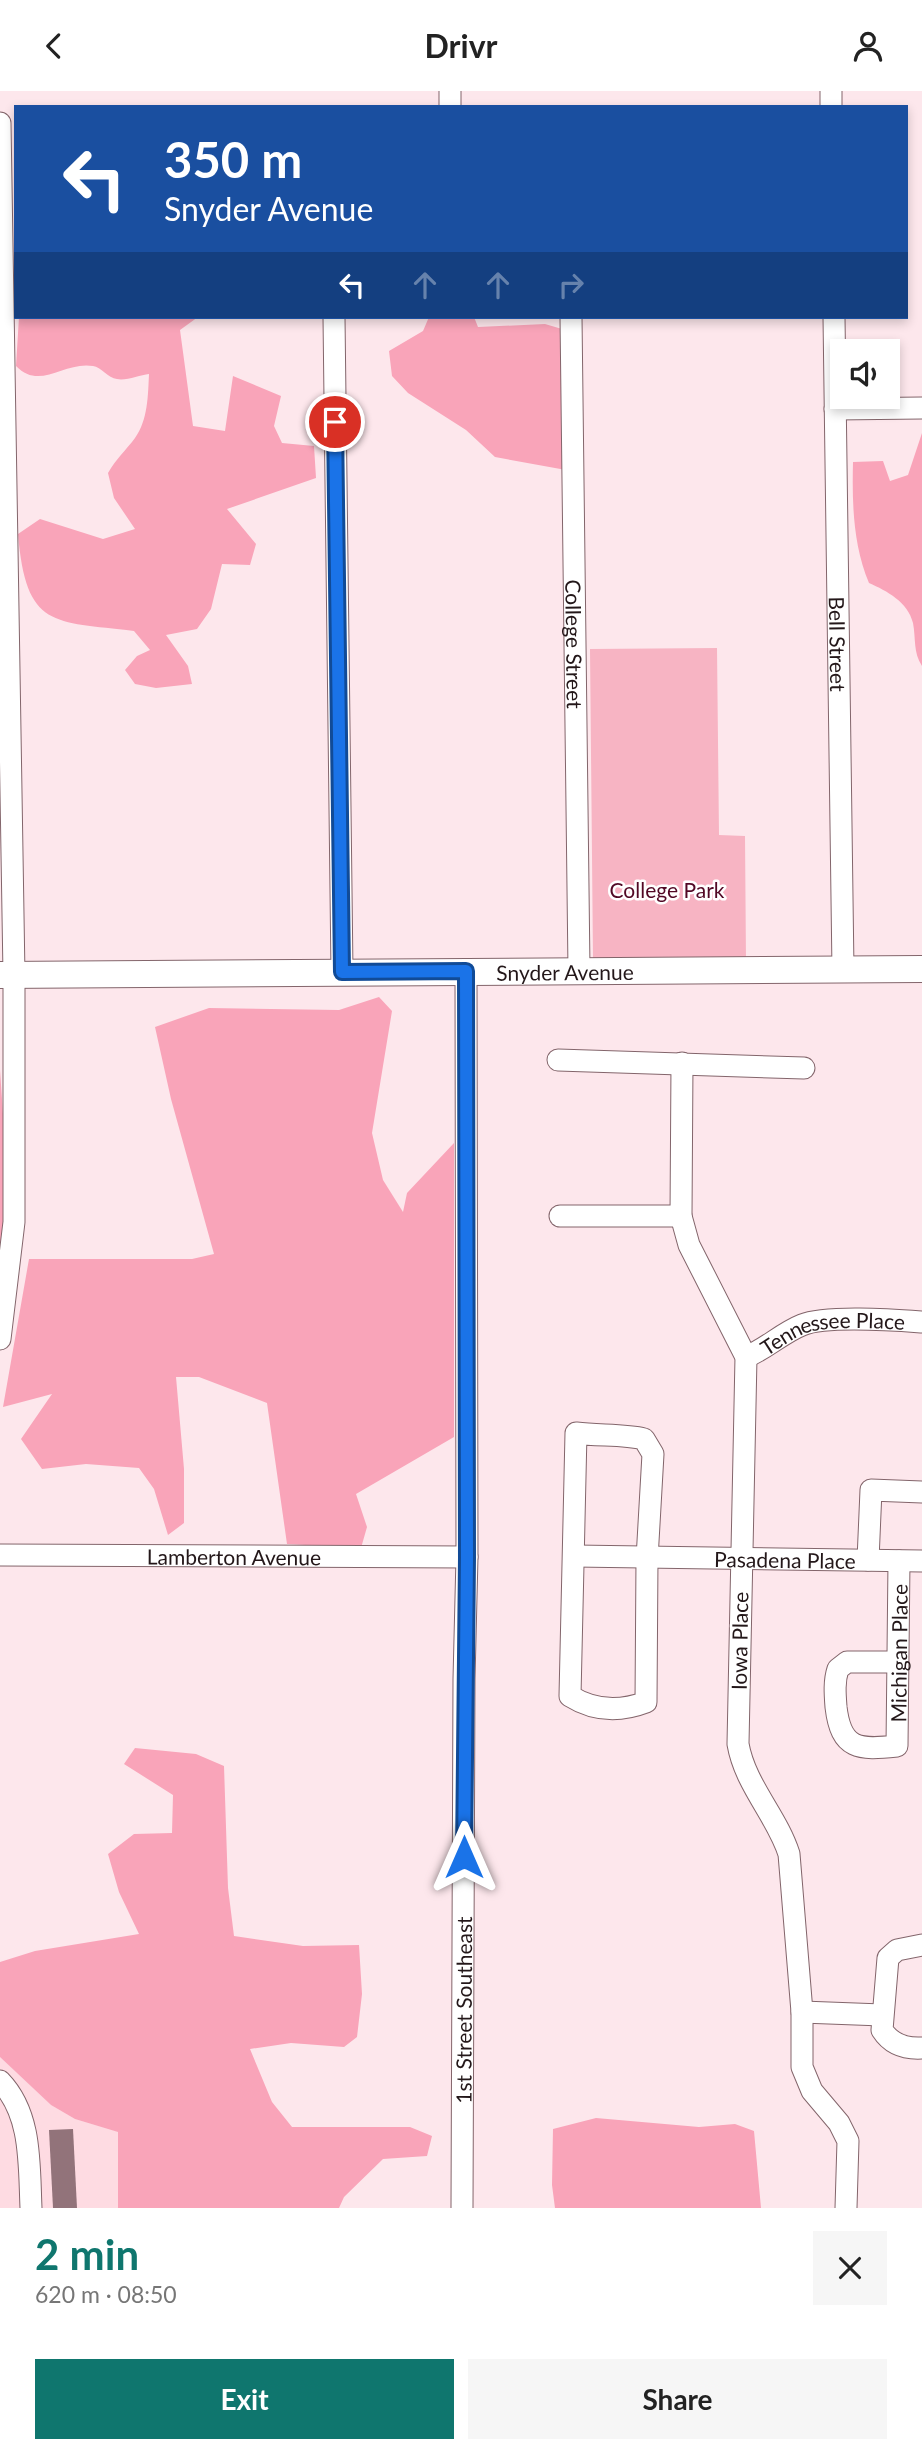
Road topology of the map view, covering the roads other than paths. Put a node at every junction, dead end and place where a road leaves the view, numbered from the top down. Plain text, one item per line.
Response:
1 (0, 123) edge
2 (0, 163) edge
3 (334, 319) edge
4 (571, 319) edge
5 (834, 319) edge
6 (834, 339) edge
7 (900, 408) edge
8 (922, 408) edge
9 (835, 409) edge
10 (3, 570) edge
11 (922, 969) edge
12 (579, 970) junction
13 (843, 970) junction
14 (466, 971) junction
15 (342, 972) junction
16 (7, 975) edge
17 (558, 1060) dead end
18 (682, 1063) junction
19 (804, 1068) dead end
20 (560, 1216) dead end
21 (681, 1216) junction
22 (922, 1322) edge
23 (0, 1339) edge
24 (746, 1357) junction
25 (922, 1492) edge
26 (0, 1555) edge
27 (575, 1556) junction
28 (467, 1557) junction
29 (647, 1559) junction
30 (740, 1559) junction
31 (868, 1560) junction
32 (899, 1560) junction
33 (922, 1561) edge
34 (898, 1663) junction
35 (922, 1945) edge
36 (802, 2012) junction
37 (882, 2015) junction
38 (922, 2048) edge
39 (0, 2081) edge
40 (31, 2208) edge
41 (462, 2208) edge
42 (846, 2208) edge

1 - 2 street
2 - 10 street
3 - 15 street
4 - 12 street, College Street
5 - 6 street, Bell Street
7 - 8 street
9 - 13 street, Bell Street
10 - 16 street
11 - 13 main road, Snyder Avenue
12 - 13 main road, Snyder Avenue
12 - 14 main road, Snyder Avenue
14 - 15 main road, Snyder Avenue
14 - 28 street, 1st Street Southeast
15 - 16 main road, Snyder Avenue
16 - 23 street
17 - 18 street
18 - 19 street
18 - 21 street, Iowa Place
20 - 21 street
21 - 24 street, Iowa Place
22 - 24 street, Tennessee Place
24 - 30 street, Iowa Place
25 - 31 street
26 - 28 street, Lamberton Avenue
27 - 29 street, Pasadena Place
27 - 29 street
27 - 29 street
28 - 41 street, 1st Street Southeast
29 - 30 street, Pasadena Place
30 - 31 street, Pasadena Place
30 - 36 street, Iowa Place
31 - 32 street, Pasadena Place
32 - 33 street, Pasadena Place
32 - 34 street, Michigan Place
34 - 34 street, Michigan Place
35 - 37 street
36 - 37 street
36 - 42 street, Iowa Place
37 - 38 street
39 - 40 street

